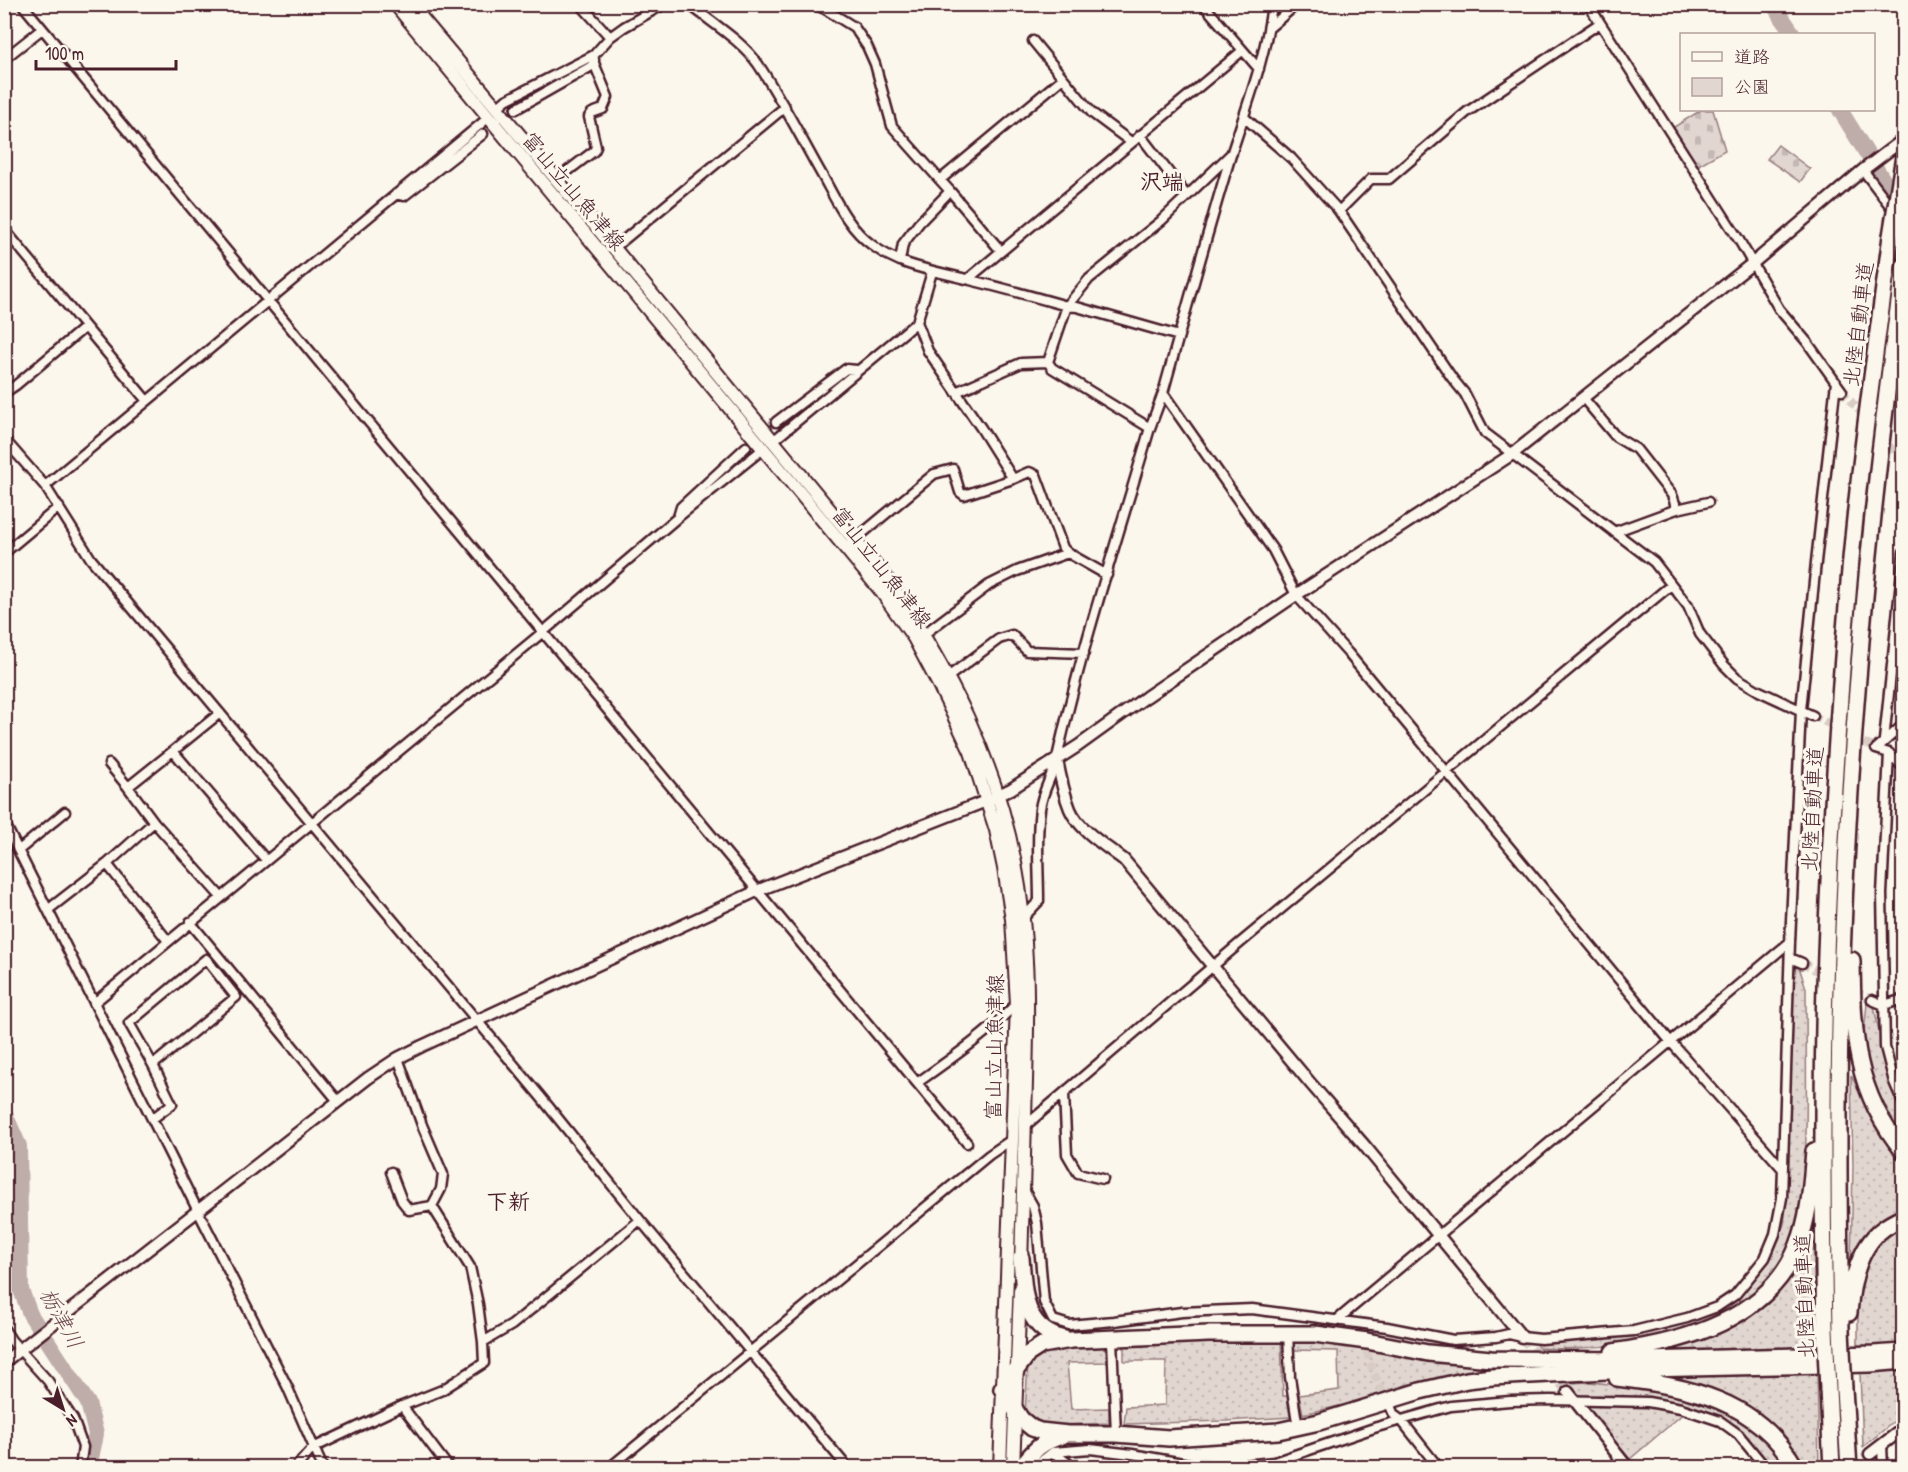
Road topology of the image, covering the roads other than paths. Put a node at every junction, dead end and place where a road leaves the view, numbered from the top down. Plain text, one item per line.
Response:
1 (22, 4) edge
2 (395, 4) edge
3 (410, 4) edge
4 (580, 4) edge
5 (664, 4) edge
6 (689, 4) edge
7 (813, 4) edge
8 (1203, 4) edge
9 (1272, 4) edge
10 (1297, 4) edge
11 (1588, 4) edge
12 (1600, 23) junction
13 (1269, 28) junction
14 (42, 29) junction
15 (610, 37) junction
16 (1032, 41) dead end
17 (1242, 51) junction
18 (4, 59) edge
19 (594, 59) junction
20 (1259, 69) junction
21 (1063, 78) junction
22 (785, 107) junction
23 (497, 108) junction
24 (516, 109) tunnel mouth
25 (488, 118) junction
26 (1245, 118) junction
27 (483, 134) tunnel mouth
28 (1140, 135) junction
29 (1904, 139) edge
30 (1131, 142) junction
31 (1232, 153) junction
32 (1904, 156) edge
33 (1863, 170) junction
34 (556, 180) junction
35 (940, 180) junction
36 (950, 191) junction
37 (396, 194) junction
38 (1186, 195) junction
39 (1339, 211) junction
40 (1904, 224) edge
41 (4, 229) edge
42 (614, 248) junction
43 (1001, 251) junction
44 (900, 261) junction
45 (1753, 263) junction
46 (1904, 266) edge
47 (932, 272) junction
48 (968, 279) junction
49 (267, 300) junction
50 (1067, 306) junction
51 (917, 322) junction
52 (85, 327) junction
53 (1179, 336) junction
54 (1048, 362) junction
55 (857, 370) junction
56 (1836, 382) junction
57 (1842, 391) tunnel mouth
58 (956, 392) junction
59 (4, 393) edge
60 (1162, 393) junction
61 (1584, 399) junction
62 (147, 400) junction
63 (776, 422) dead end
64 (1150, 428) junction
65 (4, 439) edge
66 (768, 445) junction
67 (746, 447) dead end
68 (1511, 455) junction
69 (1013, 479) junction
70 (45, 486) junction
71 (1708, 502) dead end
72 (59, 507) junction
73 (1677, 509) junction
74 (678, 518) junction
75 (1614, 532) junction
76 (850, 543) junction
77 (1904, 552) edge
78 (4, 553) edge
79 (1068, 554) junction
80 (1107, 575) junction
81 (1671, 585) junction
82 (1296, 595) junction
83 (543, 632) junction
84 (924, 634) junction
85 (1084, 653) junction
86 (948, 677) junction
87 (1801, 710) junction
88 (220, 713) junction
89 (1813, 716) tunnel mouth
90 (1904, 724) edge
91 (1884, 740) junction
92 (172, 751) junction
93 (1889, 753) junction
94 (1057, 760) junction
95 (109, 764) dead end
96 (1904, 768) edge
97 (1448, 772) junction
98 (128, 787) junction
99 (992, 798) junction
100 (1850, 798) junction
101 (65, 812) dead end
102 (4, 822) edge
103 (154, 822) junction
104 (311, 823) junction
105 (19, 850) junction
106 (266, 860) junction
107 (106, 864) junction
108 (759, 891) junction
109 (220, 897) junction
110 (49, 909) junction
111 (1023, 918) junction
112 (190, 922) junction
113 (1827, 927) junction
114 (168, 941) junction
115 (1790, 942) junction
116 (1790, 958) junction
117 (1802, 963) tunnel mouth
118 (1213, 966) junction
119 (1028, 994) junction
120 (1904, 999) edge
121 (1872, 1000) tunnel mouth
122 (94, 1002) junction
123 (1017, 1004) junction
124 (1884, 1005) junction
125 (476, 1020) junction
126 (1670, 1041) junction
127 (398, 1058) junction
128 (153, 1065) junction
129 (917, 1083) junction
130 (1064, 1094) junction
131 (338, 1101) junction
132 (1904, 1105) edge
133 (152, 1119) junction
134 (1025, 1126) junction
135 (1011, 1140) junction
136 (967, 1143) dead end
137 (1904, 1152) edge
138 (1782, 1168) junction
139 (391, 1172) dead end
140 (1103, 1179) dead end
141 (1022, 1186) junction
142 (432, 1206) junction
143 (198, 1211) junction
144 (1904, 1217) edge
145 (640, 1220) junction
146 (1439, 1236) junction
147 (1021, 1257) junction
148 (1337, 1320) junction
149 (4, 1329) edge
150 (1845, 1330) junction
151 (1287, 1333) junction
152 (1522, 1337) junction
153 (1112, 1339) junction
154 (1071, 1340) junction
155 (483, 1342) junction
156 (23, 1348) junction
157 (751, 1351) junction
158 (1904, 1352) edge
159 (1553, 1359) junction
160 (1904, 1361) edge
161 (4, 1362) edge
162 (1018, 1368) junction
163 (1542, 1375) junction
164 (1002, 1389) junction
165 (1571, 1397) junction
166 (402, 1406) junction
167 (1391, 1408) tunnel mouth
168 (1016, 1411) junction
169 (1402, 1421) junction
170 (1298, 1428) junction
171 (1904, 1428) edge
172 (1068, 1434) junction
173 (1116, 1434) junction
174 (1882, 1445) junction
175 (313, 1448) junction
176 (1053, 1452) junction
177 (1870, 1454) tunnel mouth
178 (80, 1467) edge
179 (295, 1467) edge
180 (323, 1467) edge
181 (449, 1467) edge
182 (609, 1467) edge
183 (848, 1467) edge
184 (1000, 1467) edge
185 (1013, 1467) edge
186 (1020, 1467) edge
187 (1038, 1467) edge
188 (1074, 1467) edge
189 (1235, 1467) edge
190 (1439, 1467) edge
191 (1628, 1467) edge
192 (1766, 1467) edge
193 (1796, 1467) edge
194 (1832, 1467) edge
195 (1851, 1467) edge
196 (1883, 1467) edge

1 - 14 street
2 - 25 main road, 富山立山魚津線
3 - 23 main road, 富山立山魚津線
4 - 15 street
5 - 15 street
6 - 22 street
7 - 35 street
8 - 17 street
9 - 13 street
10 - 13 street
11 - 12 street
12 - 39 street
12 - 45 street
13 - 20 street
14 - 18 street
14 - 49 street
15 - 19 street
16 - 21 street
17 - 20 street
17 - 28 street
19 - 23 street
19 - 24 street
19 - 34 street
20 - 26 street
21 - 30 street
21 - 35 street
22 - 42 street
22 - 44 street
23 - 34 main road, 富山立山魚津線
25 - 37 street
25 - 66 main road, 富山立山魚津線
26 - 31 street
26 - 39 street
27 - 37 street
28 - 30 street
28 - 38 street
29 - 33 street
30 - 43 street
31 - 38 street
31 - 53 street
32 - 113 highway, 北陸自動車道, bridge
33 - 40 street
33 - 45 street
34 - 42 main road, 富山立山魚津線
35 - 36 street
36 - 43 street
36 - 44 street
37 - 49 street
38 - 50 street
39 - 68 street
41 - 52 street
42 - 66 main road, 富山立山魚津線
43 - 48 street
44 - 47 street
45 - 56 street
45 - 61 street
46 - 100 highway, 北陸自動車道
47 - 48 street
47 - 51 street
48 - 50 street
49 - 62 street
49 - 83 street
50 - 53 street
50 - 54 street
51 - 55 street
51 - 58 street
52 - 59 street
52 - 62 street
53 - 60 street
54 - 58 street
54 - 64 street
55 - 63 street
55 - 66 street
56 - 57 street
56 - 87 street
58 - 69 street
60 - 64 street
60 - 82 street
61 - 68 street
61 - 73 street
62 - 70 street
64 - 80 street
65 - 70 street
66 - 74 street
66 - 76 main road, 富山立山魚津線
67 - 74 street
68 - 75 street
68 - 82 street
69 - 76 street
69 - 79 street
70 - 72 street
71 - 73 street
72 - 78 street
72 - 88 street
73 - 75 street
74 - 83 street
75 - 81 street
76 - 84 main road, 富山立山魚津線
76 - 99 main road, 富山立山魚津線
77 - 91 street
79 - 80 street
79 - 84 street
80 - 85 street
81 - 87 street
81 - 97 street
82 - 94 street
82 - 97 street
83 - 104 street
83 - 108 street
84 - 86 main road, 富山立山魚津線
85 - 86 street
85 - 94 street
86 - 99 main road, 富山立山魚津線
87 - 89 street
87 - 115 street
88 - 92 street
88 - 104 street
90 - 91 street
91 - 93 street
92 - 98 street
92 - 106 street
93 - 96 street
93 - 124 street
94 - 99 street
94 - 111 street
94 - 118 street
95 - 98 street
97 - 118 street
97 - 126 street
98 - 103 street
99 - 108 street
99 - 111 main road, 富山立山魚津線
99 - 123 main road, 富山立山魚津線
100 - 137 highway
100 - 150 highway, 北陸自動車道
101 - 105 street
102 - 105 street
103 - 107 street
103 - 109 street
104 - 106 street
104 - 125 street
105 - 110 street
106 - 109 street
107 - 110 street
107 - 114 street
108 - 125 street
108 - 129 street
109 - 112 street
110 - 122 street
111 - 119 main road, 富山立山魚津線
112 - 114 street
112 - 131 street
113 - 159 highway
113 - 194 highway, 北陸自動車道, bridge
114 - 122 street
115 - 116 street
115 - 126 street
116 - 117 street
116 - 138 street
118 - 130 street
118 - 146 street
119 - 123 street
119 - 134 main road, 富山立山魚津線
120 - 124 street
121 - 124 street
122 - 133 street
123 - 129 street
123 - 135 main road, 富山立山魚津線
124 - 132 street
125 - 127 street
125 - 145 street
126 - 138 street
126 - 146 street
127 - 131 street
127 - 142 street
128 - 128 street
128 - 133 street
129 - 136 street
130 - 134 street
130 - 140 street
131 - 143 street
133 - 143 street
134 - 141 main road, 富山立山魚津線
135 - 157 street
135 - 164 main road, 富山立山魚津線
138 - 152 street
139 - 142 street
141 - 147 main road, 富山立山魚津線
141 - 148 street
142 - 155 street
143 - 156 street
143 - 175 street
144 - 150 highway
145 - 155 street
145 - 157 street
146 - 148 street
146 - 152 street
147 - 154 highway
147 - 162 main road, 富山立山魚津線
148 - 152 street
149 - 156 street
150 - 195 highway, 北陸自動車道, bridge
151 - 153 highway
151 - 159 highway
151 - 170 street
153 - 154 highway
153 - 173 street
154 - 162 highway
155 - 166 street
156 - 161 street
156 - 178 street
157 - 182 street
157 - 183 street
158 - 159 highway
160 - 163 highway
162 - 164 highway
162 - 168 main road, 富山立山魚津線
163 - 170 highway
163 - 193 highway
164 - 168 highway
164 - 184 main road, 富山立山魚津線
165 - 169 street
165 - 191 street
165 - 192 street
166 - 175 street
166 - 181 street
167 - 169 street
168 - 172 highway
168 - 185 main road, 富山立山魚津線
169 - 189 street
169 - 190 street
170 - 173 highway
171 - 174 street
172 - 173 highway
172 - 186 highway
174 - 177 street
174 - 196 street
175 - 179 street
175 - 180 street
176 - 187 street
176 - 188 street
176 - 189 street

